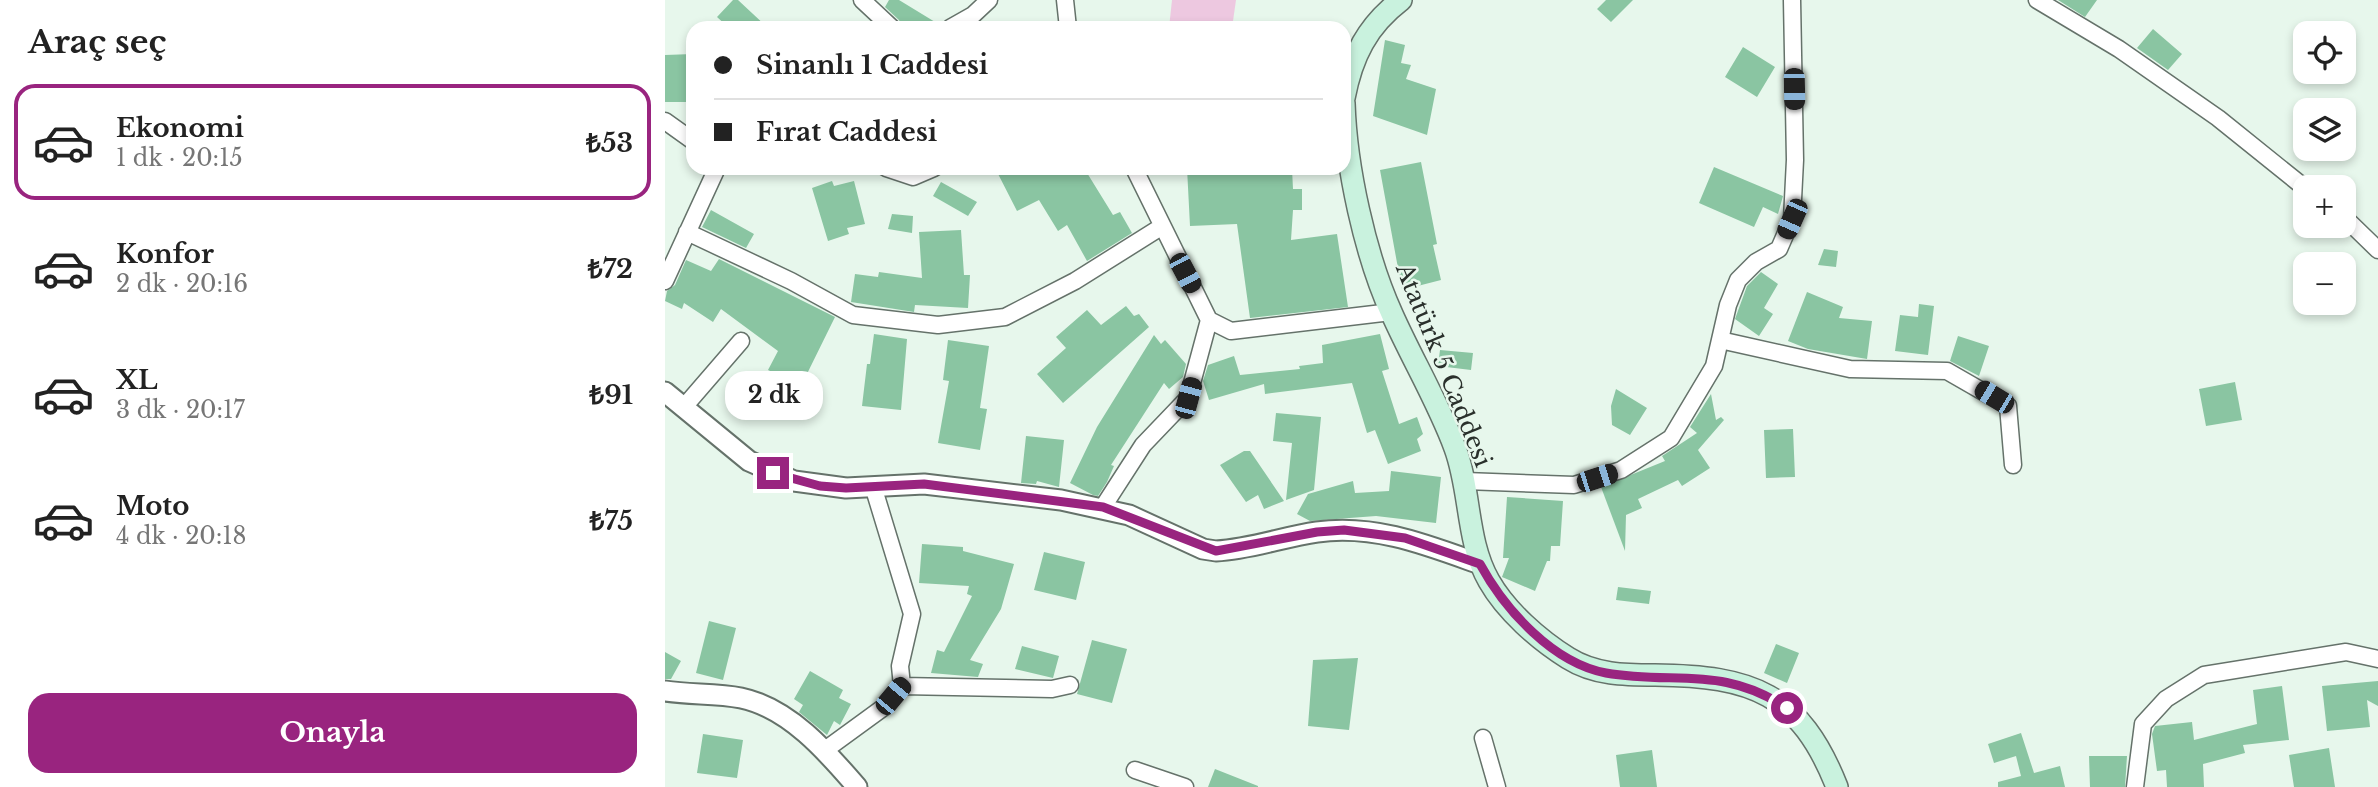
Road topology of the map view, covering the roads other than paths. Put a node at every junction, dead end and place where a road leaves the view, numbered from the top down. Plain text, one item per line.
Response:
1 (862, 0) edge
2 (989, 0) edge
3 (1065, 0) edge
4 (1401, 0) edge
5 (1792, 0) edge
6 (2038, 0) edge
7 (884, 21) edge
8 (962, 21) edge
9 (1067, 21) edge
10 (1351, 71) edge
11 (665, 121) edge
12 (686, 136) edge
13 (1351, 157) edge
14 (714, 175) edge
15 (1137, 175) edge
16 (2293, 178) edge
17 (1161, 227) junction
18 (2356, 229) edge
19 (687, 232) junction
20 (2378, 250) edge
21 (665, 281) edge
22 (1391, 312) junction
23 (1209, 320) junction
24 (1720, 340) junction
25 (741, 341) dead end
26 (665, 392) edge
27 (684, 407) junction
28 (2013, 465) dead end
29 (1465, 481) junction
30 (873, 486) junction
31 (1103, 507) junction
32 (1480, 564) junction
33 (2378, 659) edge
34 (1070, 685) dead end
35 (902, 686) junction
36 (665, 691) edge
37 (1483, 738) dead end
38 (825, 750) junction
39 (1135, 770) dead end
40 (857, 787) edge
41 (1185, 787) edge
42 (1497, 787) edge
43 (1837, 787) edge
44 (2135, 787) edge

1 - 7 street
2 - 8 street
3 - 9 street
4 - 10 main road, Atatürk 5 Caddesi
5 - 24 street
6 - 16 street
11 - 12 street
13 - 22 main road, Atatürk 5 Caddesi
14 - 19 street
15 - 17 street
17 - 19 street
17 - 23 street
18 - 20 street
19 - 21 street
22 - 23 street
22 - 29 main road, Atatürk 5 Caddesi
23 - 31 street
24 - 28 street
24 - 29 street
25 - 27 street
26 - 27 street
27 - 30 street
29 - 32 main road, Atatürk 5 Caddesi
30 - 31 street
30 - 35 street
31 - 32 street
32 - 43 main road
33 - 44 street
34 - 35 street
35 - 38 street
36 - 38 street
37 - 42 street
38 - 40 street
39 - 41 street

